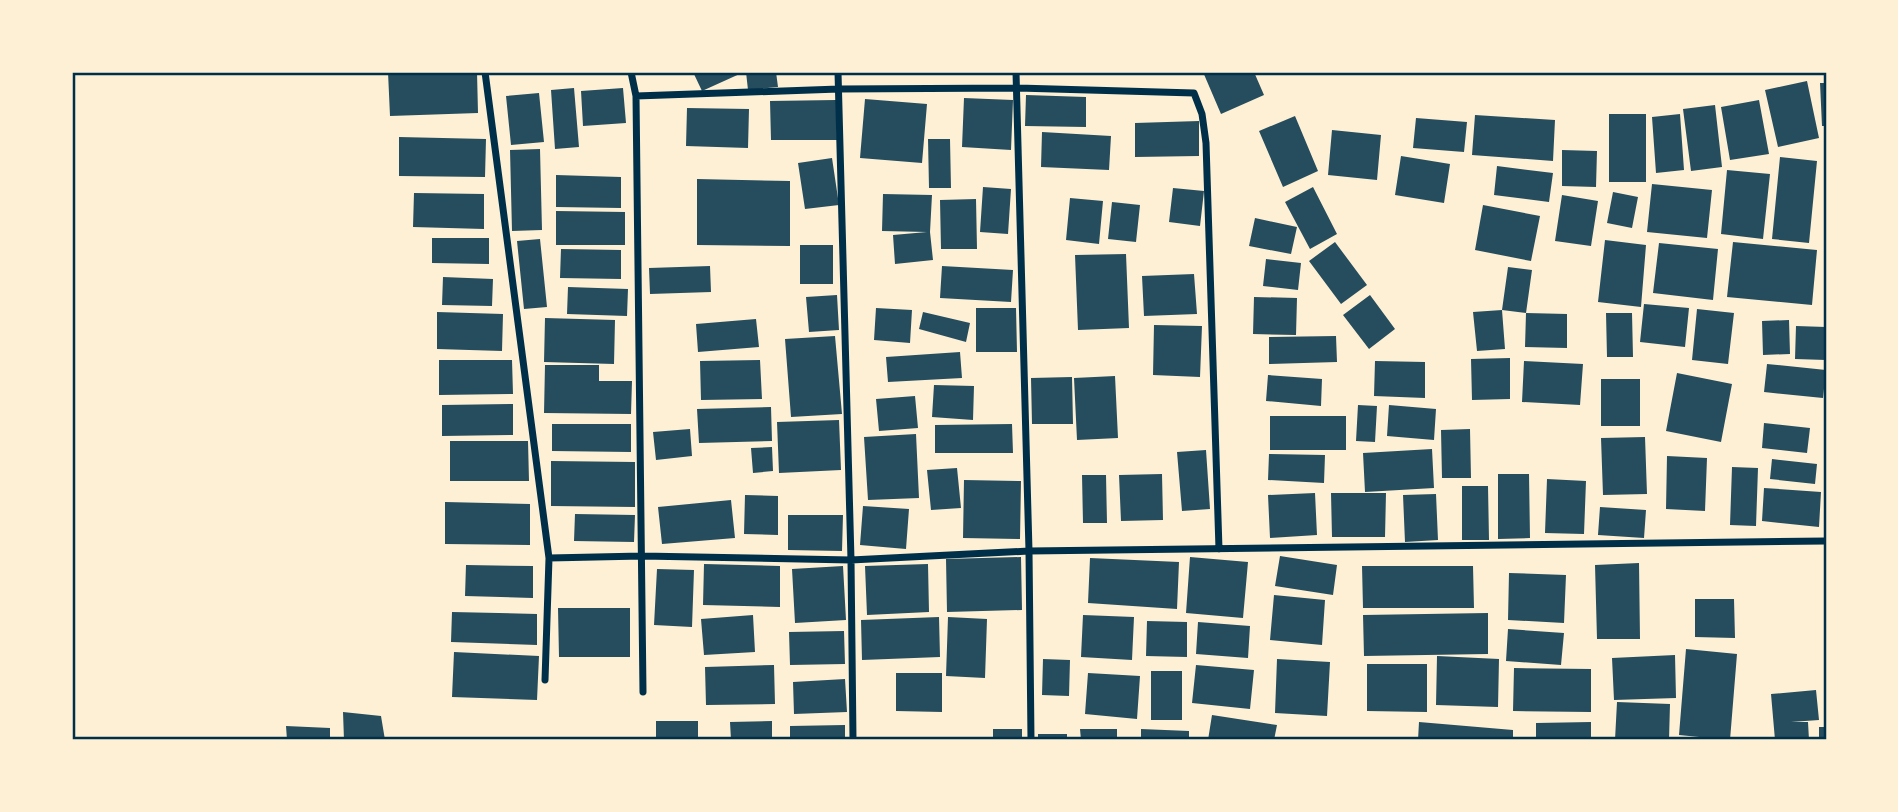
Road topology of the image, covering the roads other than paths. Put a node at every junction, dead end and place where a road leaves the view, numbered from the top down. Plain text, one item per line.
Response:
1 (485, 72) edge
2 (631, 72) edge
3 (838, 72) edge
4 (1016, 72) edge
5 (1018, 88) junction
6 (839, 89) junction
7 (636, 96) junction
8 (1826, 541) edge
9 (1219, 548) junction
10 (1030, 551) junction
11 (642, 556) junction
12 (549, 558) junction
13 (851, 560) junction
14 (545, 680) dead end
15 (643, 692) dead end
16 (853, 740) edge
17 (1031, 740) edge

1 - 12 street
2 - 7 street
3 - 6 street
4 - 5 street
5 - 6 street
5 - 9 street
5 - 10 street
6 - 7 street
6 - 13 street
7 - 11 street
8 - 9 street
9 - 10 street
10 - 13 street
10 - 17 street
11 - 12 street
11 - 13 street
11 - 15 street
12 - 14 street
13 - 16 street

